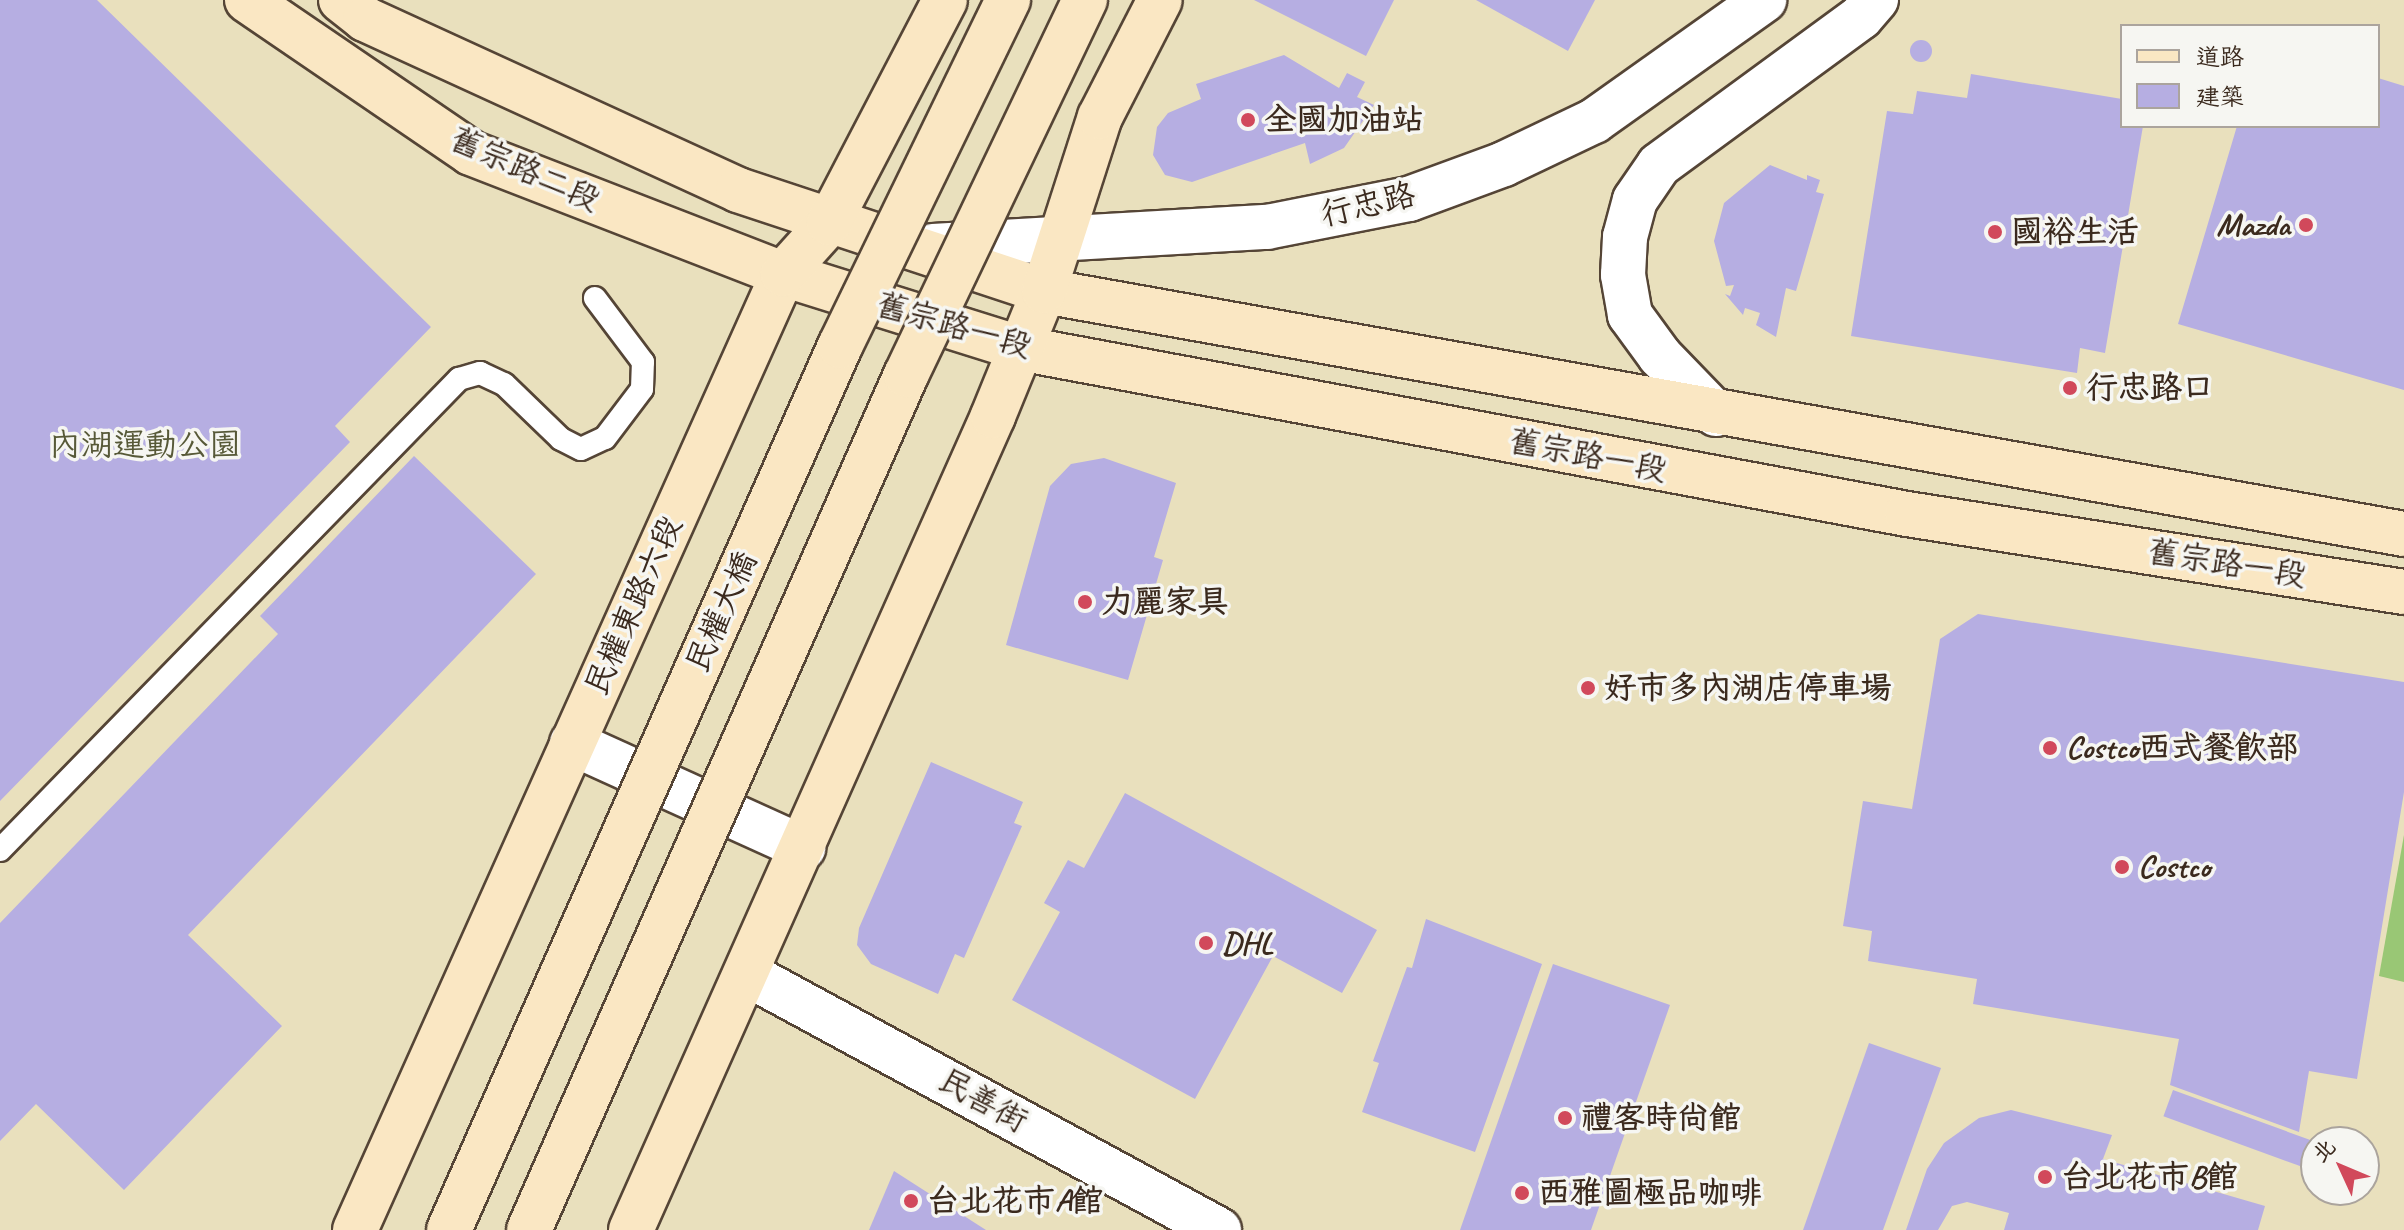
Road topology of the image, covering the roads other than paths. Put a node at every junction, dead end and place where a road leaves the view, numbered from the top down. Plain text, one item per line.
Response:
1 (247, 0) edge
2 (341, 0) edge
3 (945, 0) edge
4 (1008, 0) edge
5 (1085, 0) edge
6 (1764, 0) edge
7 (1876, 0) edge
8 (1148, 4) edge
9 (829, 223) junction
10 (1060, 237) junction
11 (920, 247) junction
12 (783, 274) junction
13 (1044, 291) junction
14 (595, 298) dead end
15 (1019, 348) junction
16 (1716, 414) junction
17 (2404, 534) edge
18 (2404, 592) edge
19 (572, 743) junction
20 (803, 848) junction
21 (0, 850) edge
22 (747, 974) junction
23 (355, 1230) edge
24 (449, 1230) edge
25 (529, 1230) edge
26 (631, 1230) edge
27 (1219, 1230) edge

1 - 12 main road, 舊宗路二段
2 - 9 main road
3 - 9 main road, 民權東路六段
4 - 24 main road, 民權大橋, bridge
5 - 25 main road, bridge
6 - 10 street, 行忠路
7 - 16 street
8 - 10 main road
9 - 11 main road, 舊宗路一段
9 - 12 main road, 民權東路六段
10 - 11 street, 行忠路
10 - 13 main road
11 - 13 main road, 舊宗路一段
12 - 15 main road, 舊宗路一段
12 - 19 main road, 民權東路六段
13 - 15 main road
13 - 16 main road, 舊宗路一段
14 - 21 lane
15 - 18 main road, 舊宗路一段
15 - 20 main road
16 - 17 main road, 舊宗路一段
19 - 20 street
19 - 23 main road, 民權東路六段
20 - 22 main road
22 - 26 main road
22 - 27 street, 民善街

